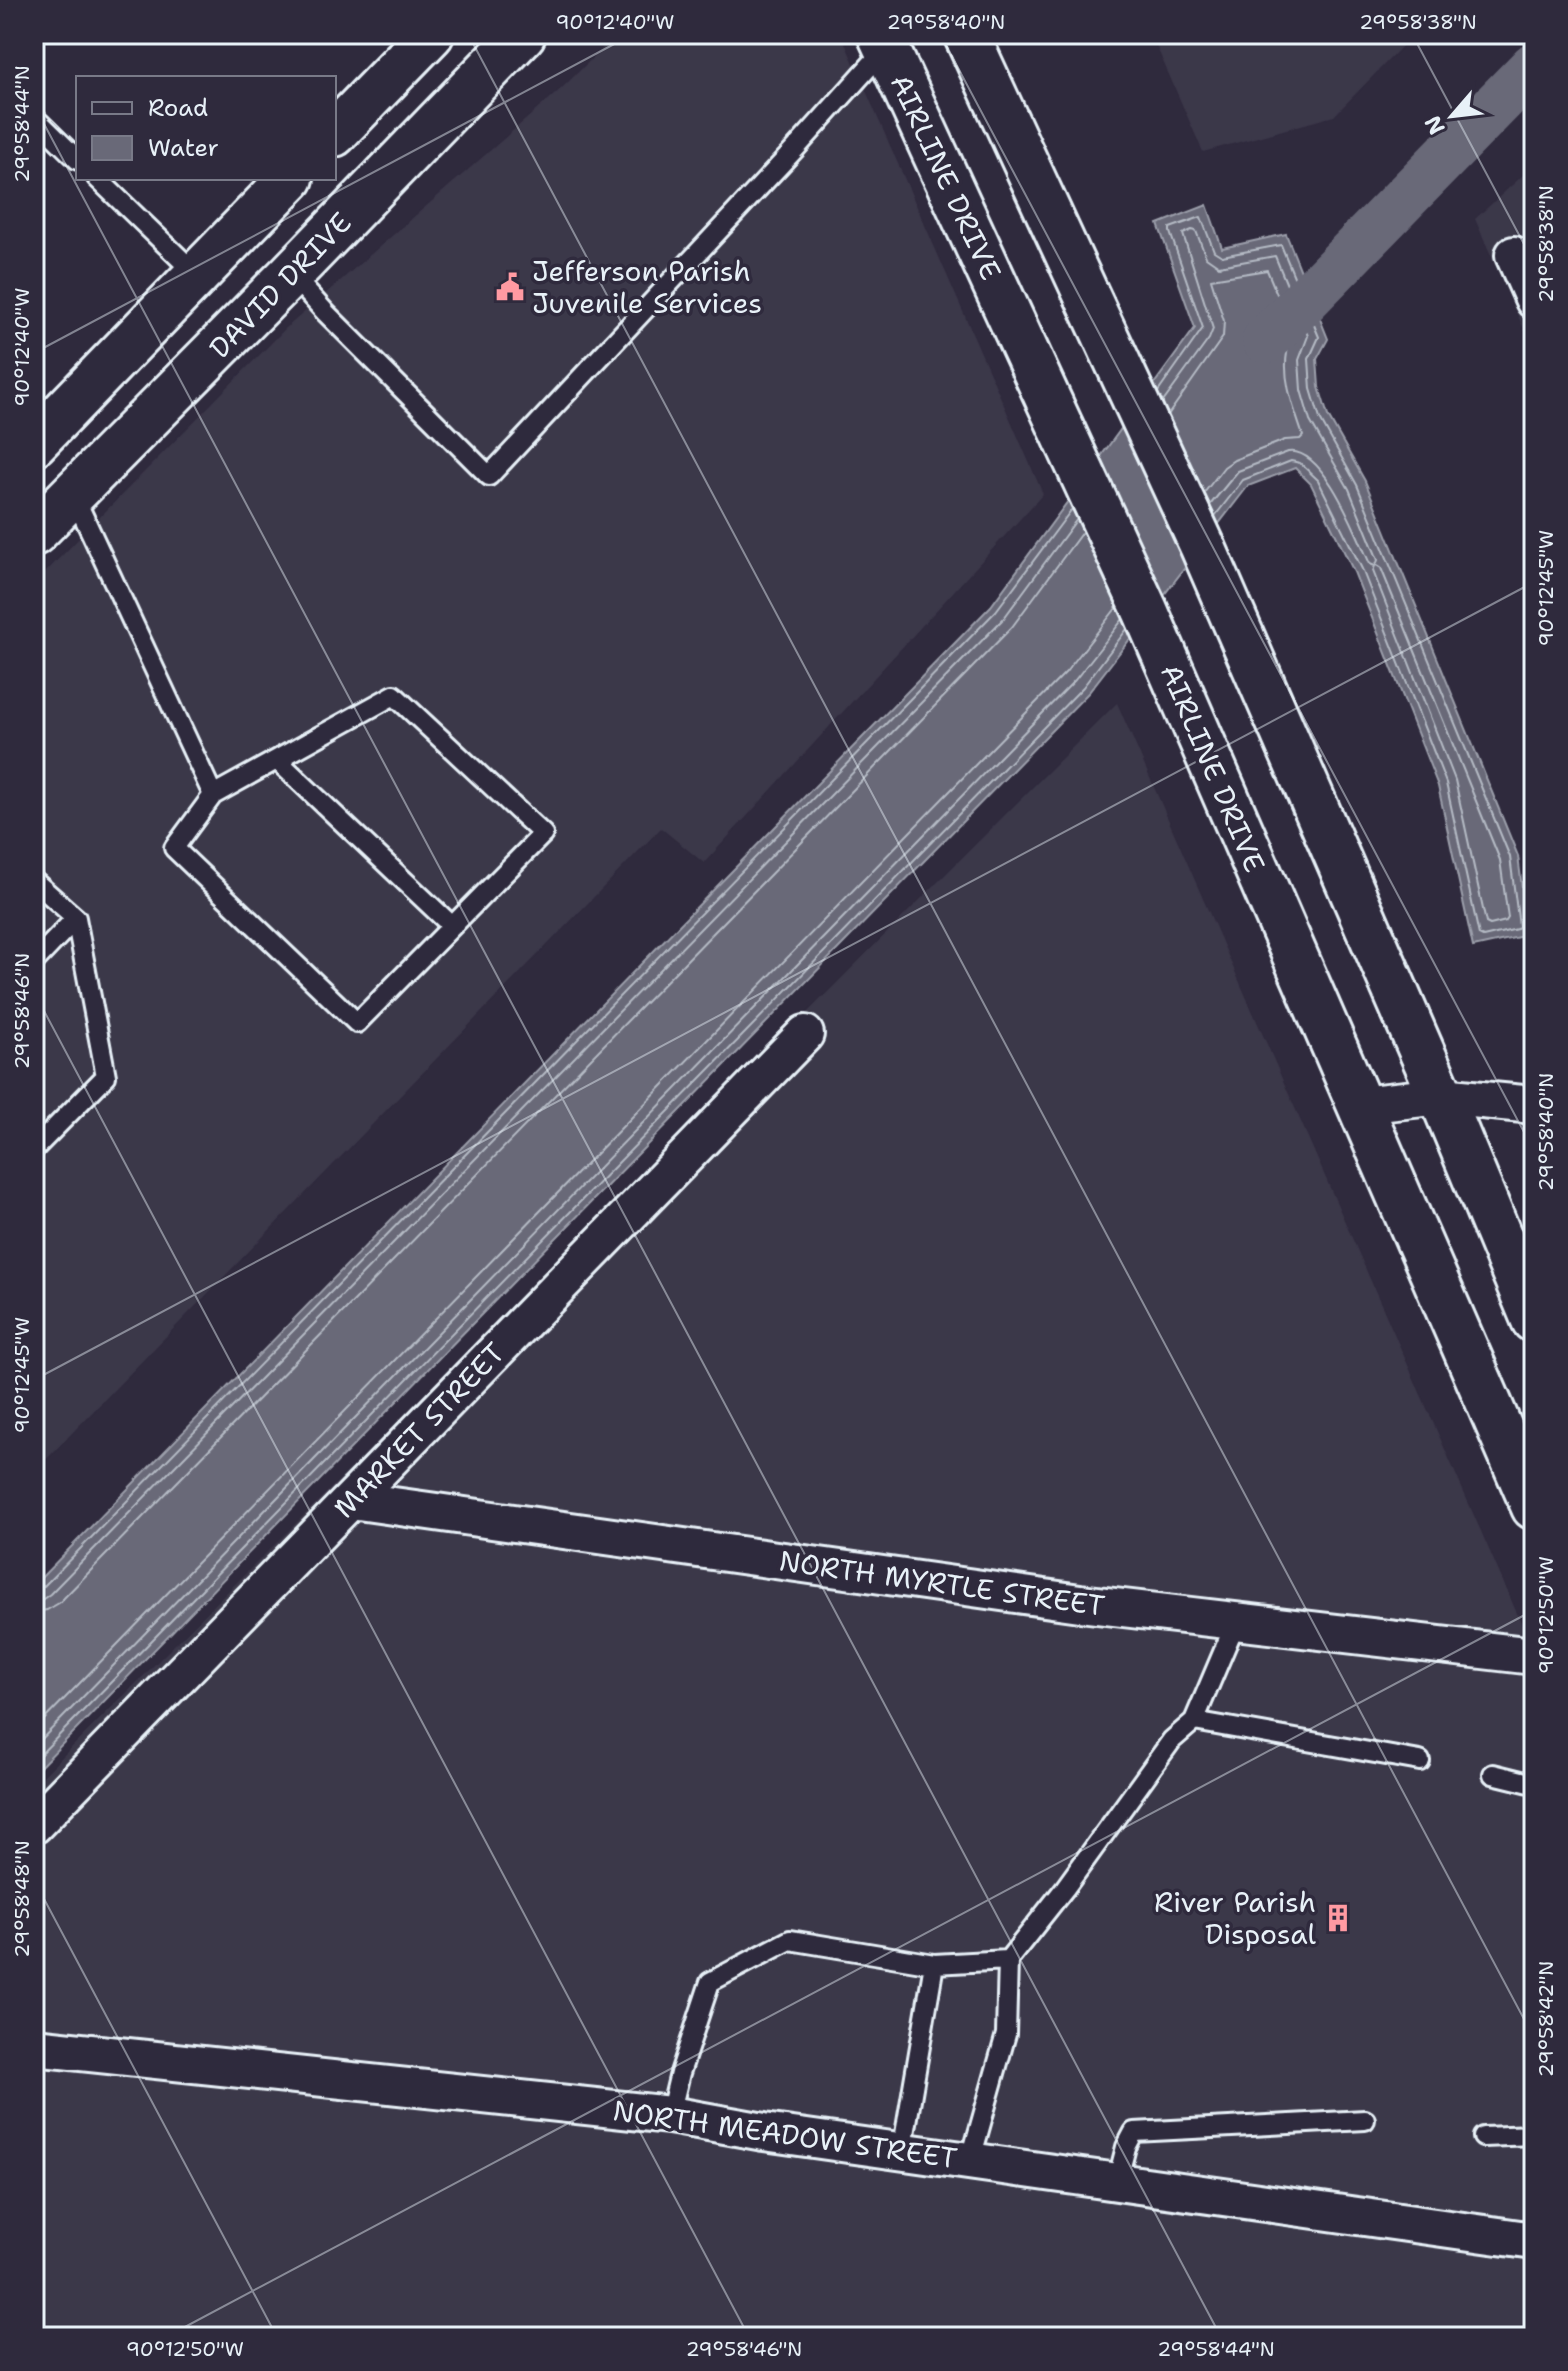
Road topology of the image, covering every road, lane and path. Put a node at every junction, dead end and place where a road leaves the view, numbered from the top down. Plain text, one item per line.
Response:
1 (431, 34) edge
2 (523, 34) edge
3 (966, 34) edge
4 (883, 41) edge
5 (34, 117) edge
6 (336, 132) edge
7 (76, 158) edge
8 (99, 180) edge
9 (289, 180) edge
10 (1514, 255) dead end
11 (291, 274) junction
12 (197, 275) junction
13 (1534, 300) edge
14 (34, 443) edge
15 (73, 494) junction
16 (34, 533) edge
17 (277, 760) junction
18 (213, 795) junction
19 (34, 881) edge
20 (76, 918) junction
21 (452, 926) junction
22 (34, 962) edge
23 (805, 1034) dead end
24 (1441, 1096) junction
25 (1360, 1105) junction
26 (1534, 1105) edge
27 (34, 1149) edge
28 (1534, 1320) edge
29 (351, 1500) junction
30 (1534, 1507) edge
31 (1236, 1622) junction
32 (1534, 1656) edge
33 (1194, 1721) junction
34 (1420, 1761) dead end
35 (1493, 1774) dead end
36 (1534, 1784) edge
37 (34, 1825) edge
38 (1008, 1960) junction
39 (934, 1964) junction
40 (34, 2047) edge
41 (670, 2115) junction
42 (1365, 2120) dead end
43 (1534, 2135) edge
44 (1483, 2137) dead end
45 (902, 2152) junction
46 (970, 2162) junction
47 (1117, 2182) junction
48 (1534, 2241) edge

1 - 6 main road
2 - 11 main road, DAVID DRIVE
3 - 24 main road
4 - 11 lane
4 - 25 main road, AIRLINE DRIVE
5 - 7 lane
8 - 12 lane
9 - 12 main road
10 - 13 street
11 - 15 main road, DAVID DRIVE
12 - 14 main road
15 - 16 main road, DAVID DRIVE
15 - 18 lane
17 - 18 lane
17 - 21 lane
17 - 21 lane
18 - 21 lane
19 - 20 lane
20 - 22 lane
20 - 27 lane
23 - 29 street, MARKET STREET
24 - 25 street
24 - 26 street
24 - 28 main road
25 - 30 main road, AIRLINE DRIVE
29 - 31 street, NORTH MYRTLE STREET
29 - 37 street, MARKET STREET
31 - 32 street, NORTH MYRTLE STREET
31 - 33 lane
33 - 34 lane
33 - 38 lane
35 - 36 lane
38 - 39 lane
38 - 46 lane
39 - 41 lane
39 - 45 lane
40 - 41 street, NORTH MEADOW STREET
41 - 45 street, NORTH MEADOW STREET
42 - 47 lane
43 - 44 lane
45 - 46 street, NORTH MEADOW STREET
46 - 47 street, NORTH MEADOW STREET
47 - 48 street, NORTH MEADOW STREET

